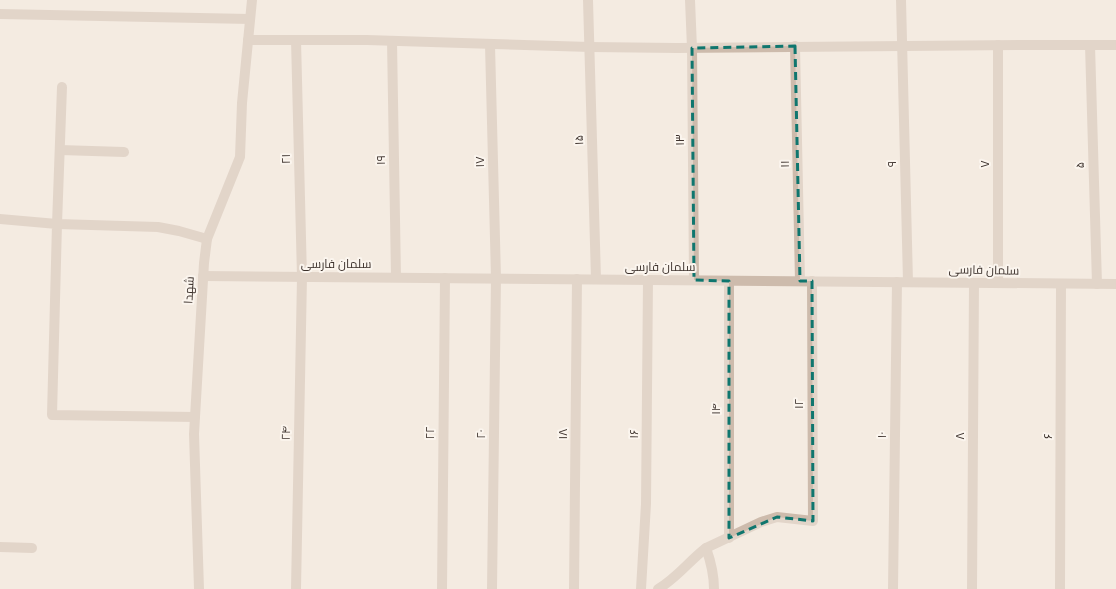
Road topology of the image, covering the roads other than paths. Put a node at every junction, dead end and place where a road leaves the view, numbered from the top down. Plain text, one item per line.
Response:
1 (252, 0) edge
2 (588, 0) edge
3 (690, 0) edge
4 (901, 0) edge
5 (0, 14) edge
6 (250, 19) junction
7 (248, 40) junction
8 (296, 40) junction
9 (392, 42) junction
10 (490, 45) junction
11 (998, 45) junction
12 (1090, 45) junction
13 (1116, 45) edge
14 (795, 46) junction
15 (902, 46) junction
16 (590, 47) junction
17 (692, 48) junction
18 (62, 87) dead end
19 (60, 150) junction
20 (124, 152) dead end
21 (0, 219) edge
22 (57, 224) junction
23 (207, 239) junction
24 (203, 276) junction
25 (302, 277) junction
26 (396, 277) junction
27 (445, 278) junction
28 (496, 278) junction
29 (577, 279) junction
30 (596, 280) junction
31 (648, 280) junction
32 (694, 280) junction
33 (729, 281) junction
34 (800, 281) junction
35 (812, 281) junction
36 (897, 282) junction
37 (908, 282) junction
38 (974, 283) junction
39 (998, 283) junction
40 (1061, 284) junction
41 (1097, 284) junction
42 (1116, 284) edge
43 (195, 417) junction
44 (729, 538) junction
45 (0, 547) edge
46 (32, 548) dead end
47 (706, 548) junction
48 (200, 589) edge
49 (296, 589) edge
50 (442, 589) edge
51 (492, 589) edge
52 (574, 589) edge
53 (641, 589) edge
54 (658, 589) edge
55 (714, 589) edge
56 (893, 589) edge
57 (972, 589) edge
58 (1060, 589) edge

1 - 6 street, شهدا
2 - 16 street, ۱۵
3 - 17 street, ۱۳
4 - 15 street, ۹
5 - 6 street
6 - 7 street, شهدا
7 - 8 street
7 - 23 street, شهدا
8 - 9 street
8 - 25 street, ۲۱
9 - 10 street
9 - 26 street, ۱۹
10 - 16 street
10 - 28 street, ۱۷
11 - 12 street
11 - 15 street
11 - 39 street, ۷
12 - 13 street
12 - 41 street, ۵
14 - 15 street
14 - 17 street
14 - 34 street, ۱۱
15 - 37 street, ۹
16 - 17 street
16 - 30 street, ۱۵
17 - 32 street, ۱۳
18 - 19 street
19 - 20 street
19 - 22 street
21 - 22 street
22 - 23 street
22 - 43 street
23 - 24 street, شهدا
24 - 25 street, سلمان فارسی
24 - 43 street, شهدا
25 - 26 street, سلمان فارسی
25 - 49 street, ۲۴
26 - 27 street, سلمان فارسی
27 - 28 street, سلمان فارسی
27 - 50 street, ۲۲
28 - 29 street, سلمان فارسی
28 - 51 street, ۲۰
29 - 30 street, سلمان فارسی
29 - 52 street, ۱۸
30 - 31 street, سلمان فارسی
31 - 32 street, سلمان فارسی
31 - 53 street, ۱۶
32 - 33 street, سلمان فارسی
33 - 34 street, سلمان فارسی
33 - 44 street, ۱۴
34 - 35 street, سلمان فارسی
35 - 36 street, سلمان فارسی
35 - 44 street, ۱۲
36 - 37 street, سلمان فارسی
36 - 56 street, ۱۰
37 - 38 street, سلمان فارسی
38 - 39 street, سلمان فارسی
38 - 57 street, ۸
39 - 40 street, سلمان فارسی
40 - 41 street, سلمان فارسی
40 - 58 street, ۶
41 - 42 street, سلمان فارسی
43 - 48 street, شهدا
44 - 47 street
45 - 46 street
47 - 54 street
47 - 55 street

